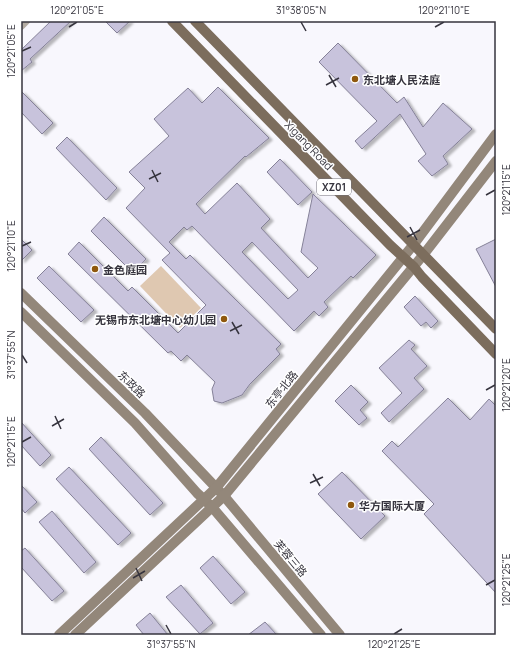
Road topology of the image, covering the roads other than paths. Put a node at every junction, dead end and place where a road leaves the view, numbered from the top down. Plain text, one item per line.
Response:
1 (26, 21) edge
2 (172, 21) edge
3 (195, 21) edge
4 (21, 26) edge
5 (496, 134) edge
6 (496, 161) edge
7 (414, 244) junction
8 (424, 254) junction
9 (403, 257) junction
10 (414, 267) junction
11 (21, 292) edge
12 (21, 312) edge
13 (496, 329) edge
14 (496, 354) edge
15 (216, 488) junction
16 (224, 496) junction
17 (204, 500) junction
18 (212, 508) junction
19 (59, 635) edge
20 (75, 635) edge
21 (321, 635) edge
22 (340, 635) edge

1 - 4 street
2 - 9 main road, Xigang Road / XZ01
3 - 7 main road, Xigang Road / XZ01
5 - 7 main road, 东亭北路
6 - 8 main road
7 - 8 main road, Xigang Road / XZ01
7 - 9 main road, 东亭北路
8 - 10 main road
8 - 13 main road, Xigang Road / XZ01
9 - 10 main road, Xigang Road / XZ01
9 - 15 main road, 东亭北路
10 - 14 main road, Xigang Road / XZ01
10 - 16 main road
11 - 15 main road, 东政路
12 - 17 main road
15 - 16 main road, 东政路
15 - 17 main road, 东亭北路
16 - 18 main road
16 - 22 main road, 芙蓉三路
17 - 18 main road
17 - 19 main road, 东亭北路
18 - 20 main road
18 - 21 main road

